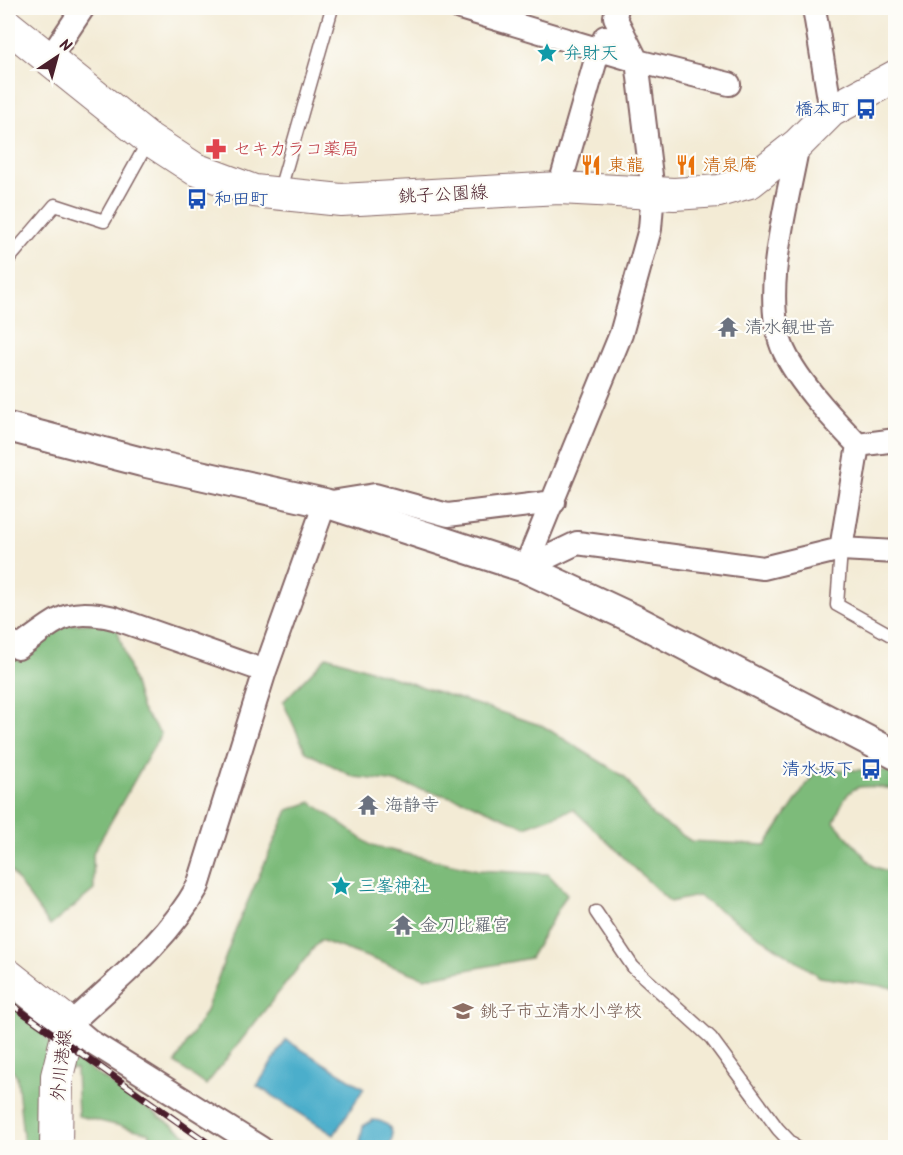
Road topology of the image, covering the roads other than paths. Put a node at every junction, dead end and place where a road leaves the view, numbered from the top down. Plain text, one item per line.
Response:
1 (83, 8) edge
2 (332, 8) edge
3 (460, 8) edge
4 (814, 8) edge
5 (616, 12) edge
6 (8, 26) edge
7 (598, 49) junction
8 (49, 59) junction
9 (637, 61) junction
10 (896, 76) edge
11 (729, 84) dead end
12 (831, 111) junction
13 (150, 140) junction
14 (798, 144) junction
15 (559, 188) junction
16 (653, 192) junction
17 (279, 194) junction
18 (8, 260) edge
19 (8, 427) edge
20 (896, 440) edge
21 (858, 445) junction
22 (554, 502) junction
23 (326, 503) junction
24 (841, 549) junction
25 (896, 552) edge
26 (525, 568) junction
27 (896, 638) edge
28 (11, 647) edge
29 (265, 671) junction
30 (896, 755) edge
31 (596, 912) dead end
32 (8, 975) edge
33 (70, 1024) junction
34 (56, 1148) edge
35 (261, 1148) edge
36 (796, 1148) edge

1 - 8 street
2 - 17 lane
3 - 7 street
4 - 12 street
5 - 7 street
5 - 9 street
6 - 8 main road, 銚子公園線
7 - 9 street
7 - 15 street
8 - 13 main road, 銚子公園線
9 - 11 street
9 - 16 street
10 - 12 main road, 銚子公園線
12 - 14 main road, 銚子公園線
13 - 17 main road, 銚子公園線
13 - 18 lane
14 - 16 main road, 銚子公園線
14 - 21 street
15 - 16 main road, 銚子公園線
15 - 17 main road, 銚子公園線
16 - 22 street
19 - 23 street
20 - 21 street
21 - 24 street
22 - 23 street
22 - 26 street
23 - 26 street
23 - 29 street
24 - 25 street
24 - 26 street
24 - 27 lane
26 - 30 street
28 - 29 street
29 - 33 street
31 - 36 lane
32 - 33 main road, 外川港線
33 - 34 main road, 外川港線
33 - 35 street

